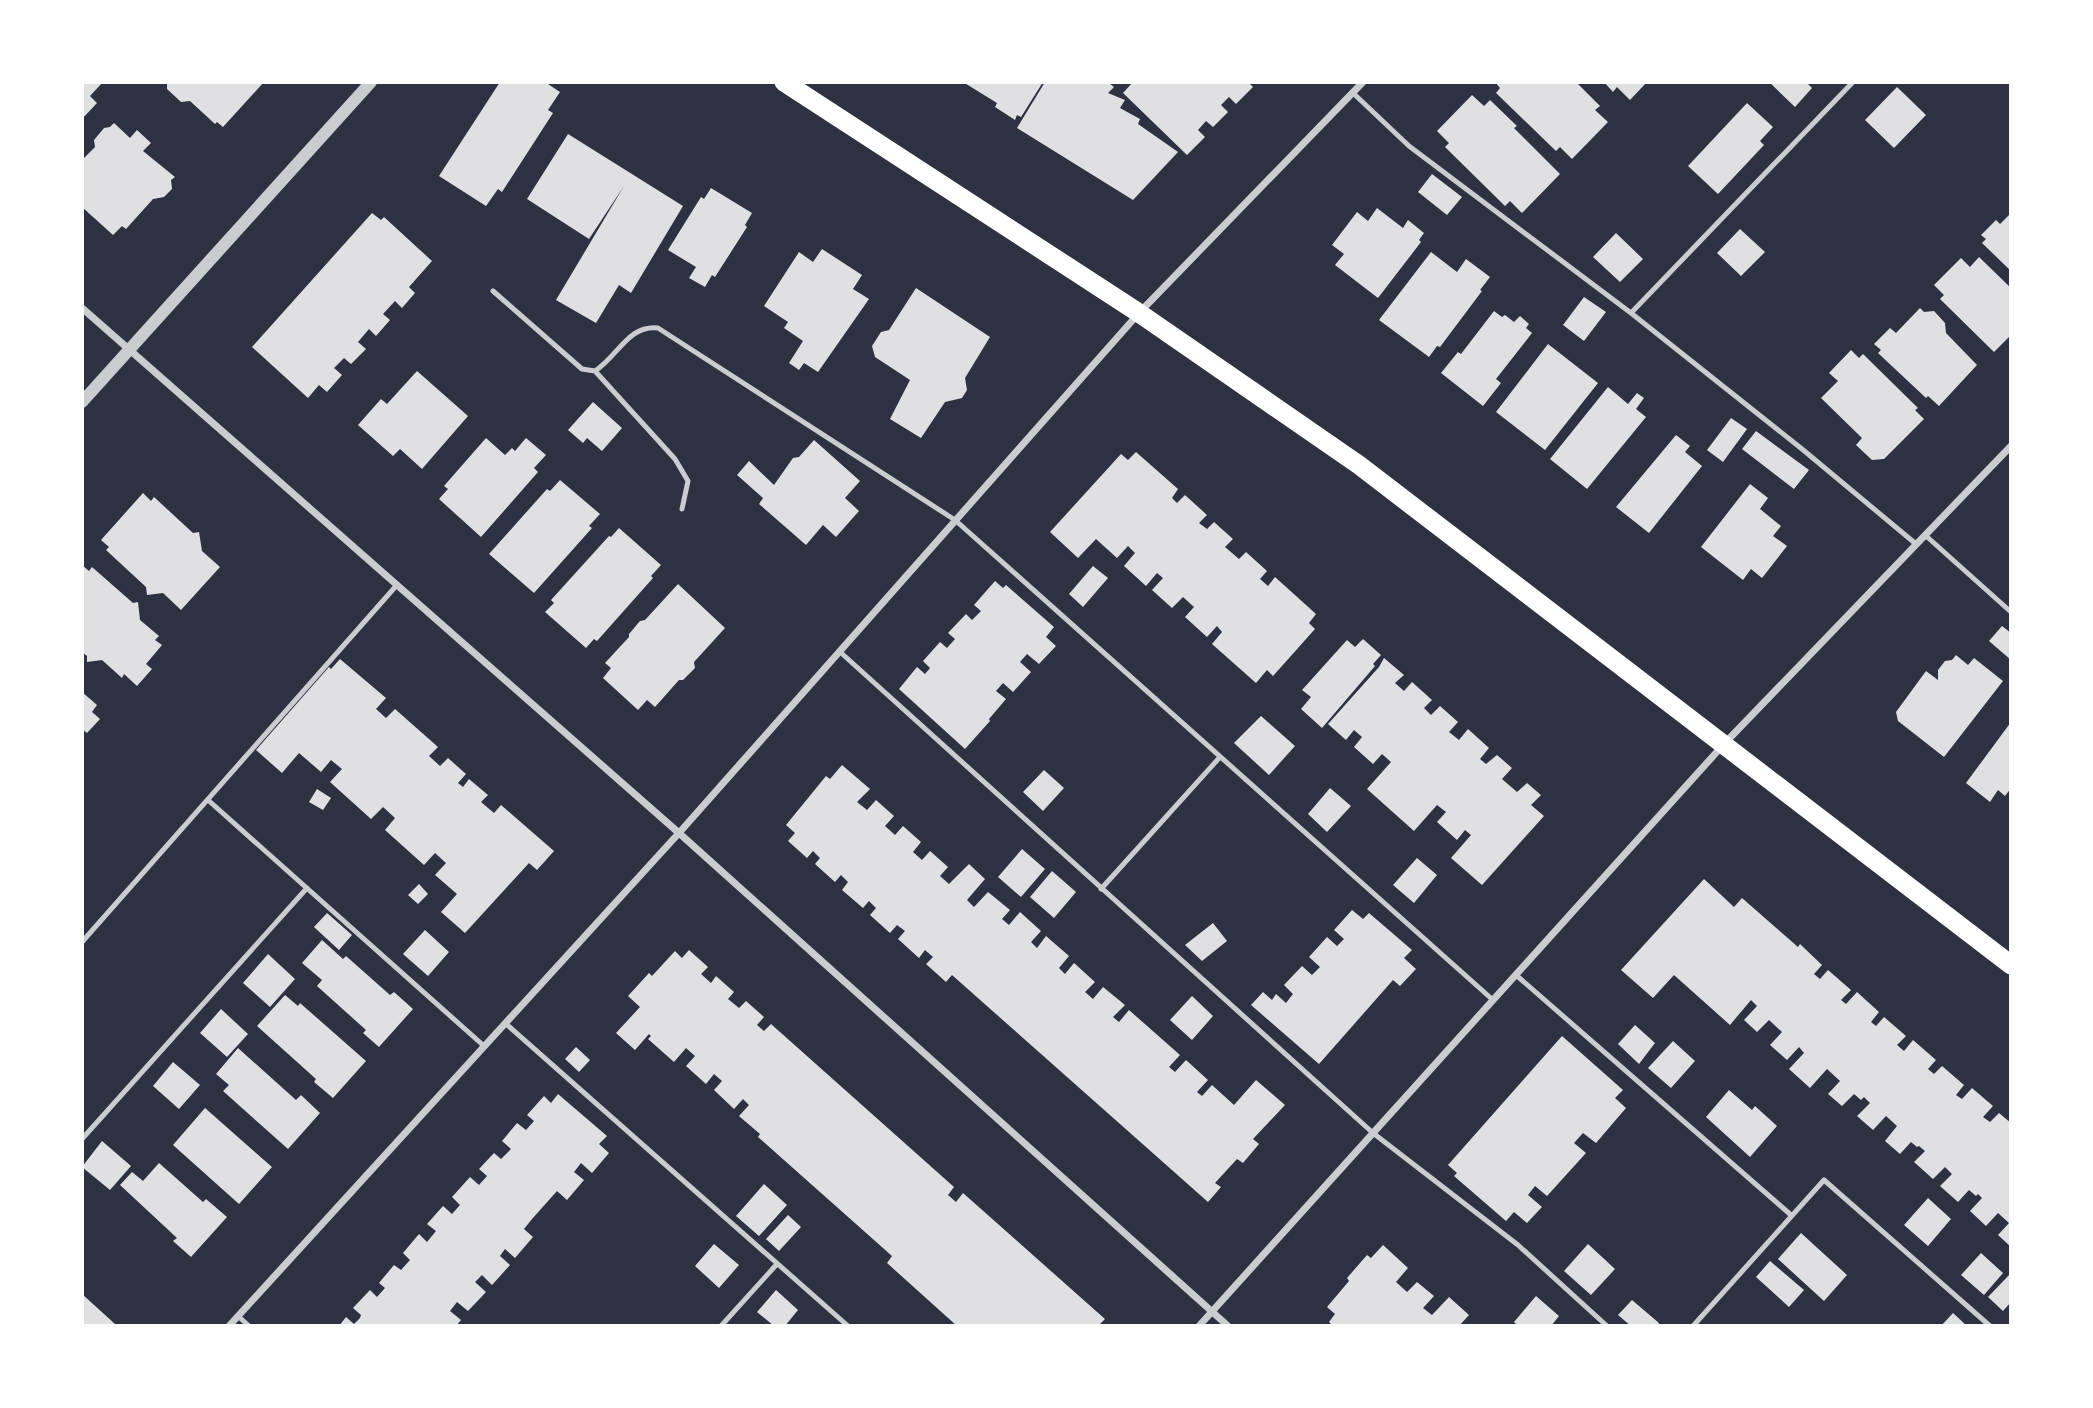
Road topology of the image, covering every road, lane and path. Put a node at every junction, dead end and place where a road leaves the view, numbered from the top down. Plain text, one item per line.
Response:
1 (371, 82) edge
2 (784, 82) edge
3 (1363, 82) edge
4 (1853, 82) edge
5 (1353, 93) junction
6 (493, 290) dead end
7 (82, 308) edge
8 (1139, 313) junction
9 (1631, 313) junction
10 (128, 350) junction
11 (595, 371) junction
12 (82, 402) edge
13 (2011, 446) edge
14 (682, 509) dead end
15 (956, 520) junction
16 (1925, 535) junction
17 (1916, 544) junction
18 (396, 586) junction
19 (2011, 612) edge
20 (839, 651) junction
21 (1724, 744) junction
22 (1220, 757) junction
23 (208, 800) junction
24 (679, 833) junction
25 (307, 888) junction
26 (1101, 889) junction
27 (82, 942) edge
28 (2011, 965) edge
29 (1516, 975) junction
30 (1493, 1000) junction
31 (505, 1023) junction
32 (484, 1046) junction
33 (1373, 1133) junction
34 (82, 1139) edge
35 (1791, 1215) junction
36 (777, 1264) junction
37 (1212, 1311) junction
38 (238, 1316) junction
39 (229, 1326) edge
40 (249, 1326) edge
41 (721, 1326) edge
42 (848, 1326) edge
43 (1199, 1326) edge
44 (1228, 1326) edge
45 (1607, 1326) edge
46 (1693, 1326) edge
47 (1990, 1326) edge

1 - 10 street
2 - 8 highway
3 - 5 street
4 - 9 lane
5 - 8 street
5 - 9 lane
6 - 11 lane
7 - 10 street
8 - 15 street
8 - 21 highway
9 - 17 lane
10 - 12 street
10 - 18 street
11 - 14 lane
11 - 15 lane
13 - 16 street
15 - 20 street
15 - 22 lane
16 - 17 street
16 - 19 lane
17 - 21 street
18 - 23 lane
18 - 24 street
20 - 24 street
20 - 26 lane
21 - 28 highway
21 - 29 street
22 - 26 lane
22 - 30 lane
23 - 25 lane
23 - 27 lane
24 - 31 street
24 - 37 street
25 - 32 lane
25 - 34 lane
26 - 33 lane
29 - 30 street
29 - 35 lane
30 - 33 street
31 - 32 street
31 - 36 lane
32 - 38 street
33 - 37 street
33 - 45 lane
35 - 46 lane
35 - 47 lane
36 - 41 lane
36 - 42 lane
37 - 43 street
37 - 44 street
38 - 39 street
38 - 40 lane

